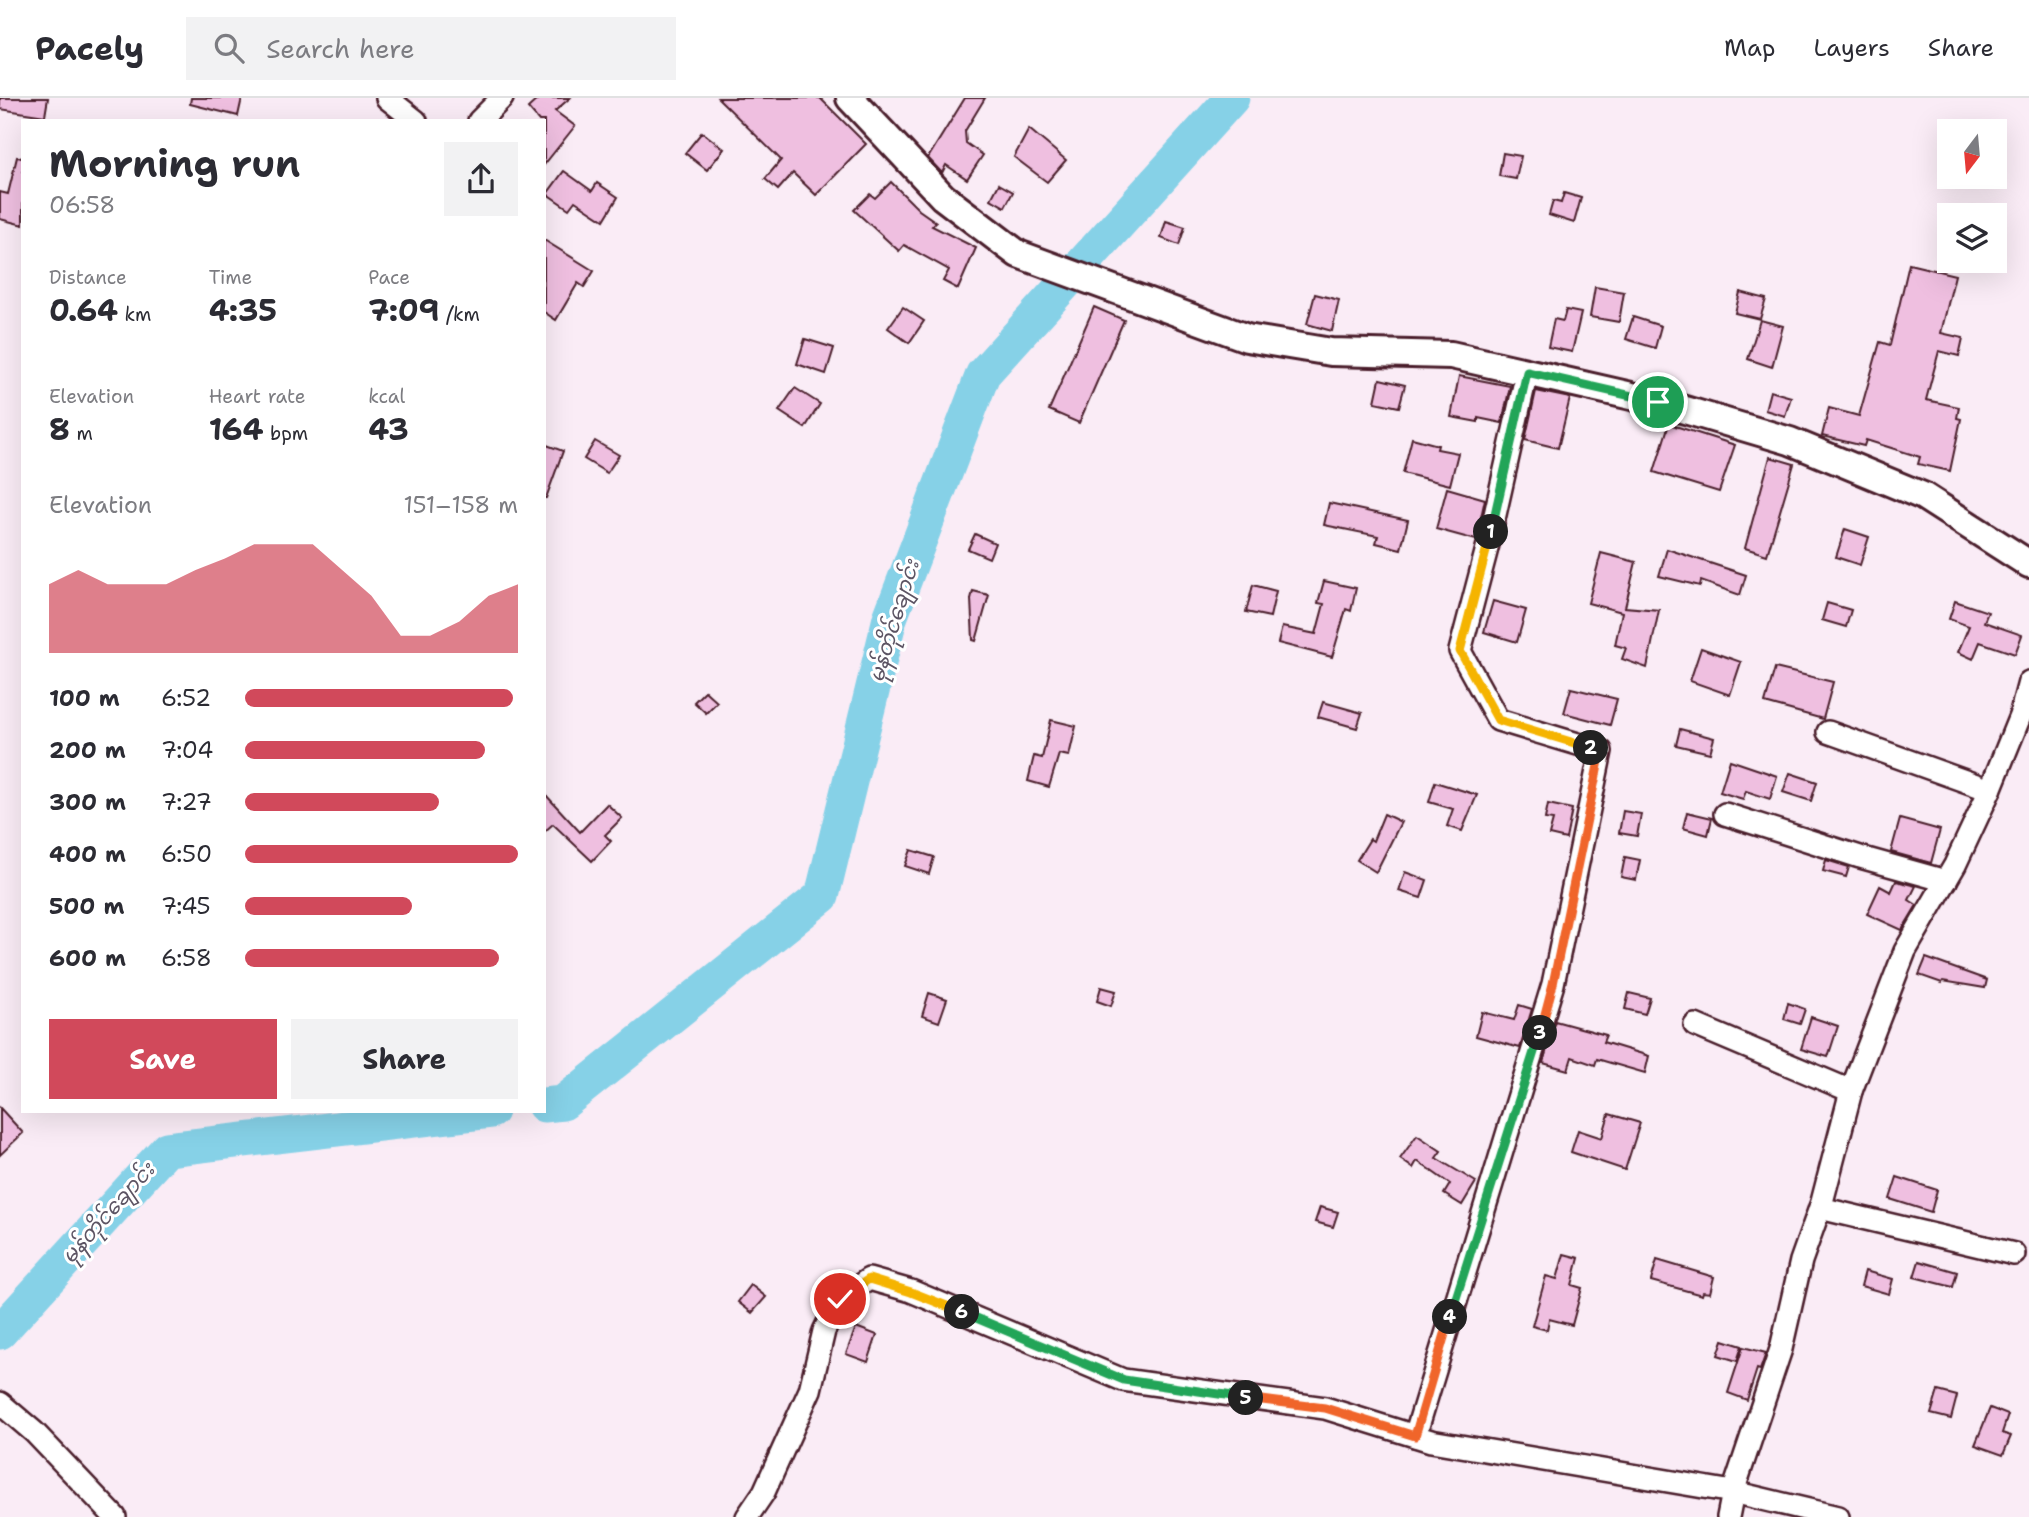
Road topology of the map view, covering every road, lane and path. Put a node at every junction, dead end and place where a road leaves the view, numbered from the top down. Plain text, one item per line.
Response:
1 (387, 98) edge
2 (502, 98) edge
3 (850, 98) edge
4 (413, 119) edge
5 (482, 119) edge
6 (1527, 372) junction
7 (2029, 564) edge
8 (2029, 682) edge
9 (1828, 732) dead end
10 (1990, 790) junction
11 (1724, 814) dead end
12 (1946, 881) junction
13 (1695, 1026) dead end
14 (1851, 1091) junction
15 (1820, 1208) junction
16 (2014, 1254) dead end
17 (0, 1403) edge
18 (1415, 1436) junction
19 (1732, 1492) junction
20 (115, 1517) edge
21 (747, 1517) edge
22 (1728, 1517) edge
23 (1838, 1517) edge

1 - 4 street
2 - 5 street
3 - 6 street
6 - 7 street
6 - 18 street
8 - 10 street
9 - 10 street
10 - 12 street
11 - 12 street
12 - 14 street
13 - 14 street
14 - 15 street
15 - 16 street
15 - 19 street
17 - 20 street
18 - 19 street
18 - 21 street
19 - 22 street
19 - 23 street

